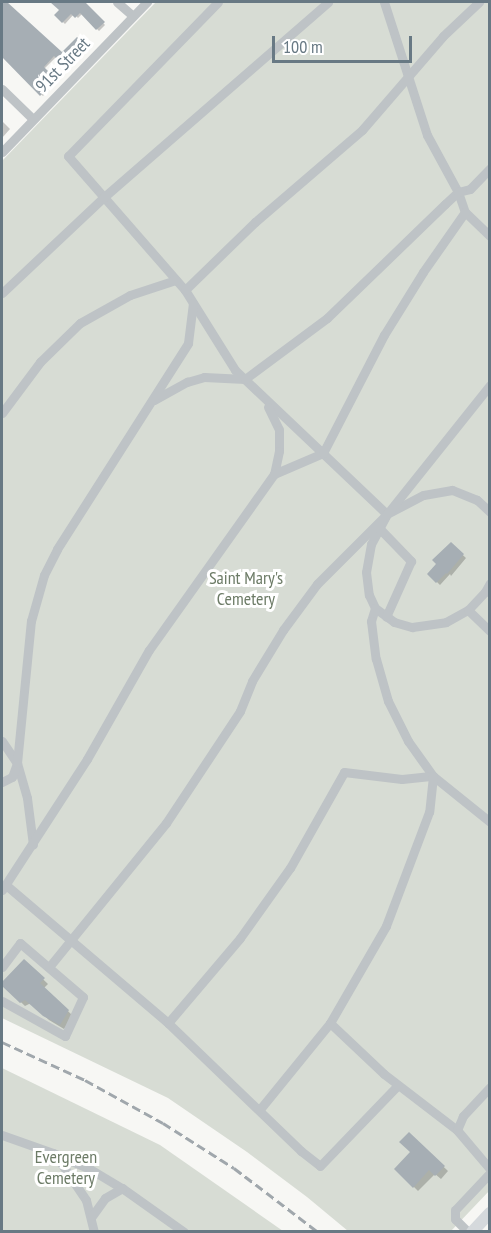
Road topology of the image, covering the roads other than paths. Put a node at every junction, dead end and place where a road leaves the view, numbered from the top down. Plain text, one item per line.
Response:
1 (117, 2) edge
2 (147, 2) edge
3 (218, 2) edge
4 (328, 2) edge
5 (384, 2) edge
6 (479, 2) edge
7 (133, 16) junction
8 (408, 76) junction
9 (2, 89) edge
10 (33, 119) junction
11 (2, 152) edge
12 (489, 168) edge
13 (458, 192) junction
14 (104, 197) junction
15 (465, 212) junction
16 (489, 236) edge
17 (176, 280) junction
18 (185, 290) junction
19 (2, 293) edge
20 (193, 303) junction
21 (246, 379) junction
22 (489, 385) edge
23 (153, 400) junction
24 (266, 402) junction
25 (2, 413) edge
26 (323, 453) junction
27 (274, 474) junction
28 (489, 497) edge
29 (477, 500) junction
30 (489, 512) edge
31 (387, 514) junction
32 (380, 529) junction
33 (489, 583) edge
34 (487, 595) edge
35 (375, 608) junction
36 (468, 610) junction
37 (386, 616) junction
38 (489, 631) edge
39 (2, 741) edge
40 (17, 763) junction
41 (434, 776) junction
42 (2, 782) edge
43 (489, 822) edge
44 (33, 845) junction
45 (4, 887) edge
46 (71, 938) junction
47 (2, 967) edge
48 (49, 967) junction
49 (2, 1000) edge
50 (168, 1023) junction
51 (330, 1023) junction
52 (398, 1085) junction
53 (489, 1087) edge
54 (260, 1109) junction
55 (457, 1130) junction
56 (2, 1135) edge
57 (53, 1153) junction
58 (489, 1171) edge
59 (122, 1188) junction
60 (489, 1213) edge
61 (92, 1216) junction
62 (94, 1232) edge
63 (183, 1232) edge
64 (470, 1232) edge

1 - 7 street
2 - 7 street, 91st Street
3 - 14 street
4 - 14 street
5 - 8 street
6 - 8 street
7 - 10 street, 91st Street
8 - 13 street
8 - 18 street
9 - 10 street
10 - 11 street, 91st Street
12 - 13 street
13 - 15 street
13 - 21 street
14 - 17 street
14 - 19 street
15 - 16 street
15 - 26 street
17 - 18 street
17 - 25 street
18 - 20 street
20 - 21 street
20 - 23 street
21 - 23 street
21 - 24 street
22 - 31 street
23 - 40 street
24 - 26 street
24 - 27 street
26 - 27 street
26 - 31 street
27 - 44 street
28 - 29 street
29 - 30 street
29 - 31 street
31 - 32 street
31 - 46 street
32 - 35 street
32 - 37 street
33 - 34 street
34 - 36 street
35 - 37 street
35 - 41 street
36 - 37 street
36 - 38 street
39 - 40 street
40 - 42 street
40 - 44 street
41 - 43 street
41 - 50 street
41 - 51 street
44 - 45 street
45 - 46 street
46 - 48 street
46 - 50 street
47 - 48 street
48 - 49 street
50 - 54 street
51 - 52 street
51 - 54 street
52 - 54 street
52 - 55 street
53 - 55 street
55 - 58 street
56 - 57 street
57 - 59 street
57 - 61 street
58 - 64 street
59 - 61 street
59 - 63 street
60 - 64 main road
61 - 62 street

